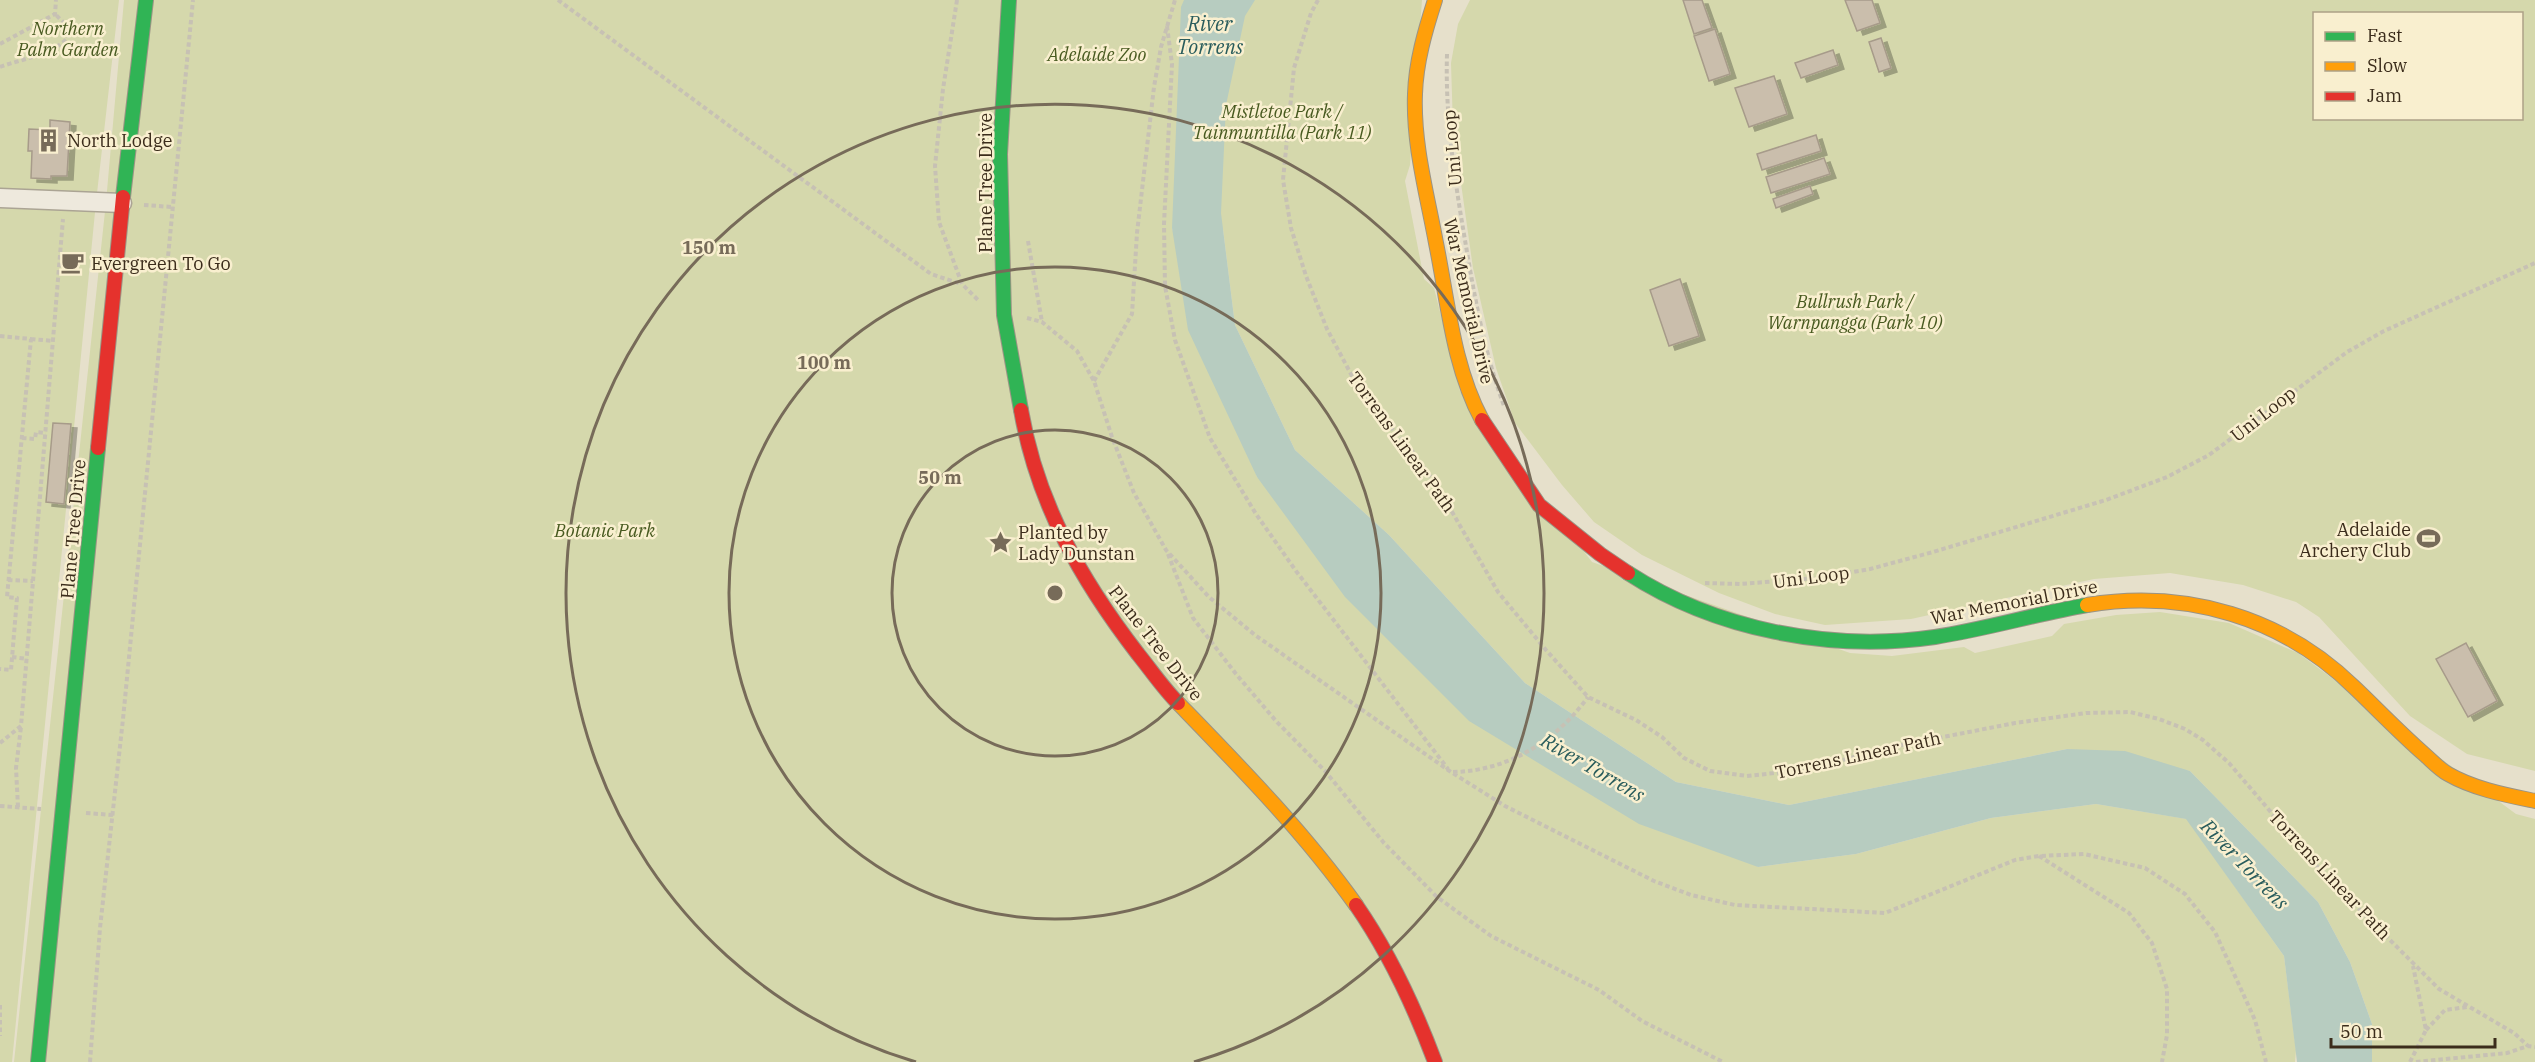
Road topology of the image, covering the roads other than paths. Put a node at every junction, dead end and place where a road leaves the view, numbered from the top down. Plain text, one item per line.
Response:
1 (146, 0) edge
2 (1009, 0) edge
3 (1435, 0) edge
4 (0, 198) edge
5 (122, 203) junction
6 (2535, 801) edge
7 (38, 1062) edge
8 (1435, 1062) edge

1 - 5 street, Plane Tree Drive
2 - 8 street, Plane Tree Drive
3 - 6 street, War Memorial Drive
4 - 5 street
5 - 7 street, Plane Tree Drive

